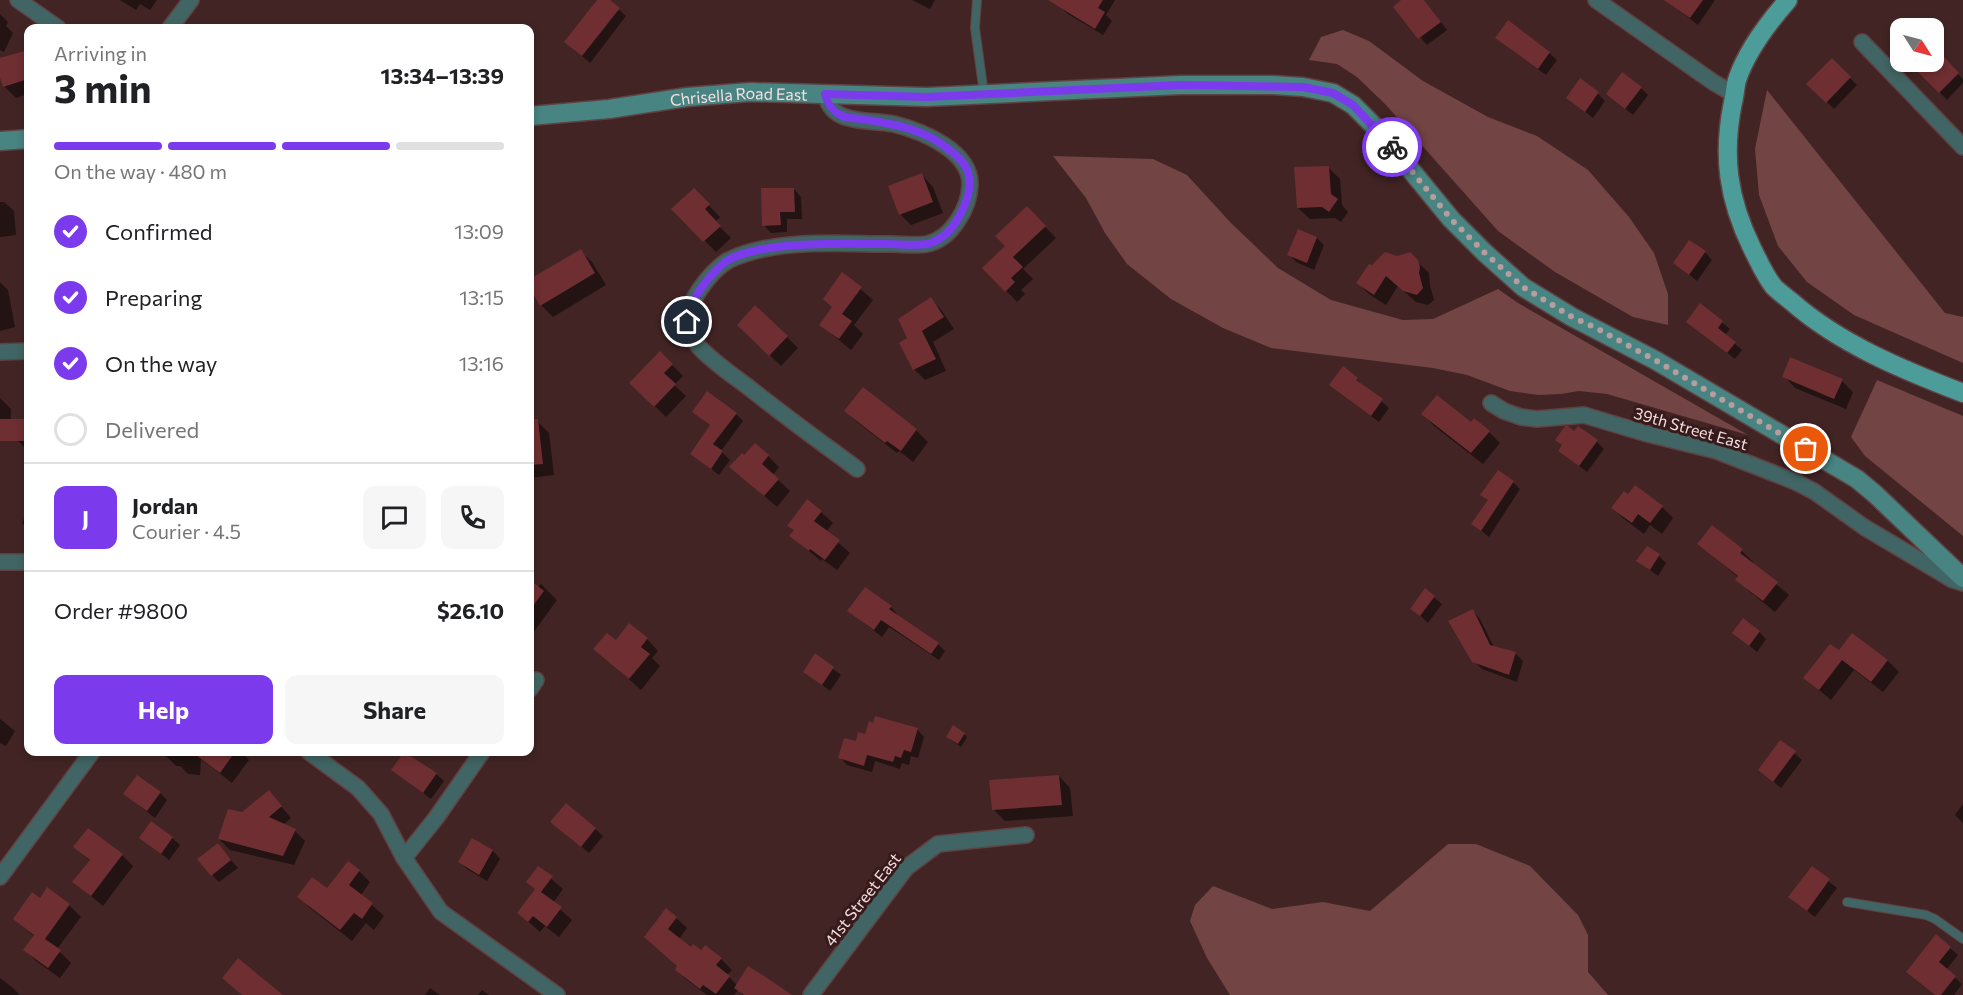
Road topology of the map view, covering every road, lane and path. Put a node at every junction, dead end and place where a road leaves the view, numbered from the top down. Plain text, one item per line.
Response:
1 (18, 0) edge
2 (191, 0) edge
3 (977, 0) edge
4 (1596, 0) edge
5 (1788, 0) edge
6 (52, 24) edge
7 (173, 24) edge
8 (1862, 42) dead end
9 (825, 94) junction
10 (984, 94) junction
11 (1735, 95) junction
12 (534, 116) edge
13 (24, 139) edge
14 (0, 141) edge
15 (1963, 147) edge
16 (24, 351) edge
17 (0, 352) edge
18 (1963, 393) edge
19 (1491, 403) dead end
20 (857, 469) dead end
21 (0, 562) edge
22 (24, 562) edge
23 (1963, 578) edge
24 (1963, 583) edge
25 (89, 756) edge
26 (314, 756) edge
27 (479, 756) edge
28 (1026, 835) dead end
29 (404, 858) junction
30 (0, 876) edge
31 (1847, 902) dead end
32 (1963, 939) edge
33 (557, 995) edge
34 (811, 995) edge

1 - 6 street
2 - 7 street
3 - 10 lane
4 - 11 street
5 - 11 main road
8 - 15 street
9 - 10 street, Chrisella Road East
9 - 12 street, Chrisella Road East
9 - 20 street
10 - 23 street, Chrisella Road East
11 - 18 main road
13 - 14 street
16 - 17 street
19 - 24 street, 39th Street East
21 - 22 street
25 - 30 street
26 - 29 street
27 - 29 street
28 - 34 street, 41st Street East
29 - 33 street
31 - 32 lane

